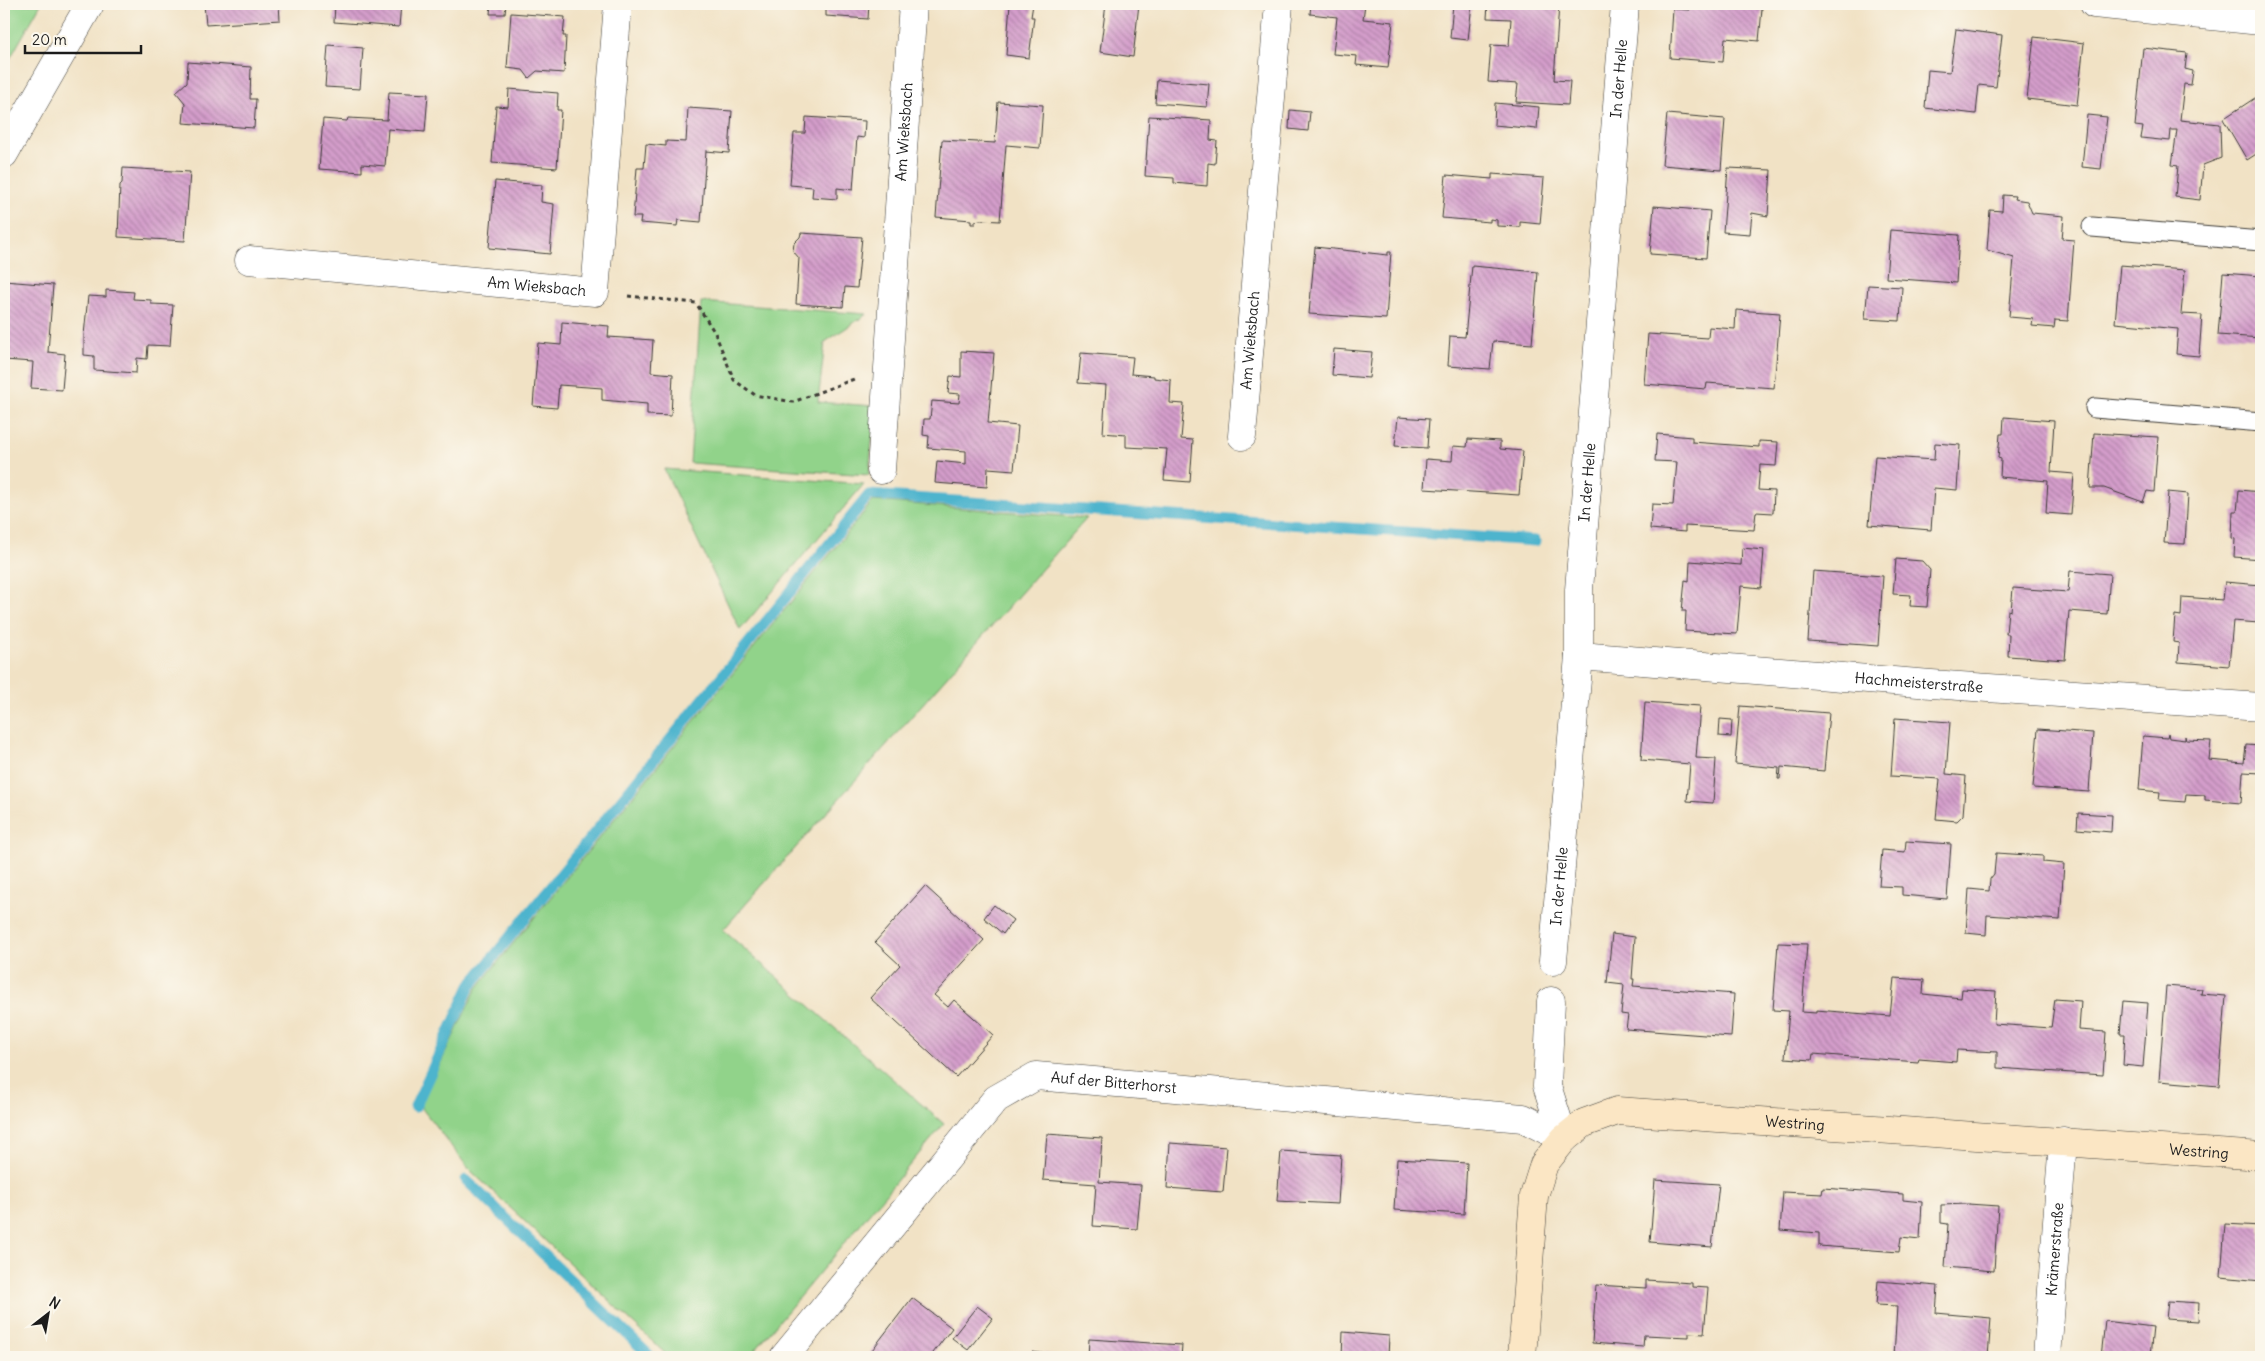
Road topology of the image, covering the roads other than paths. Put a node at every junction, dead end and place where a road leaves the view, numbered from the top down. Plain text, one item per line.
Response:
1 (90, 4) edge
2 (618, 4) edge
3 (913, 4) edge
4 (1279, 4) edge
5 (1625, 4) edge
6 (2094, 4) edge
7 (2261, 21) edge
8 (4, 154) edge
9 (2092, 227) dead end
10 (2261, 241) edge
11 (249, 260) dead end
12 (2095, 408) dead end
13 (2261, 422) edge
14 (1242, 436) dead end
15 (881, 470) dead end
16 (1579, 656) junction
17 (2261, 707) edge
18 (1553, 961) dead end
19 (1551, 1001) dead end
20 (1564, 1139) junction
21 (2063, 1141) junction
22 (2261, 1156) edge
23 (788, 1356) edge
24 (1522, 1357) edge
25 (2047, 1357) edge

1 - 8 street
2 - 11 street, Am Wieksbach
3 - 15 street, Am Wieksbach
4 - 14 street, Am Wieksbach
5 - 16 street, In der Helle
6 - 7 street
9 - 10 lane
12 - 13 lane
16 - 17 street, Hachmeisterstraße
16 - 18 street, In der Helle
19 - 20 street
20 - 21 main road, Westring
20 - 23 street, Auf der Bitterhorst
20 - 24 main road, Westring
21 - 22 main road, Westring
21 - 25 street, Krämerstraße

